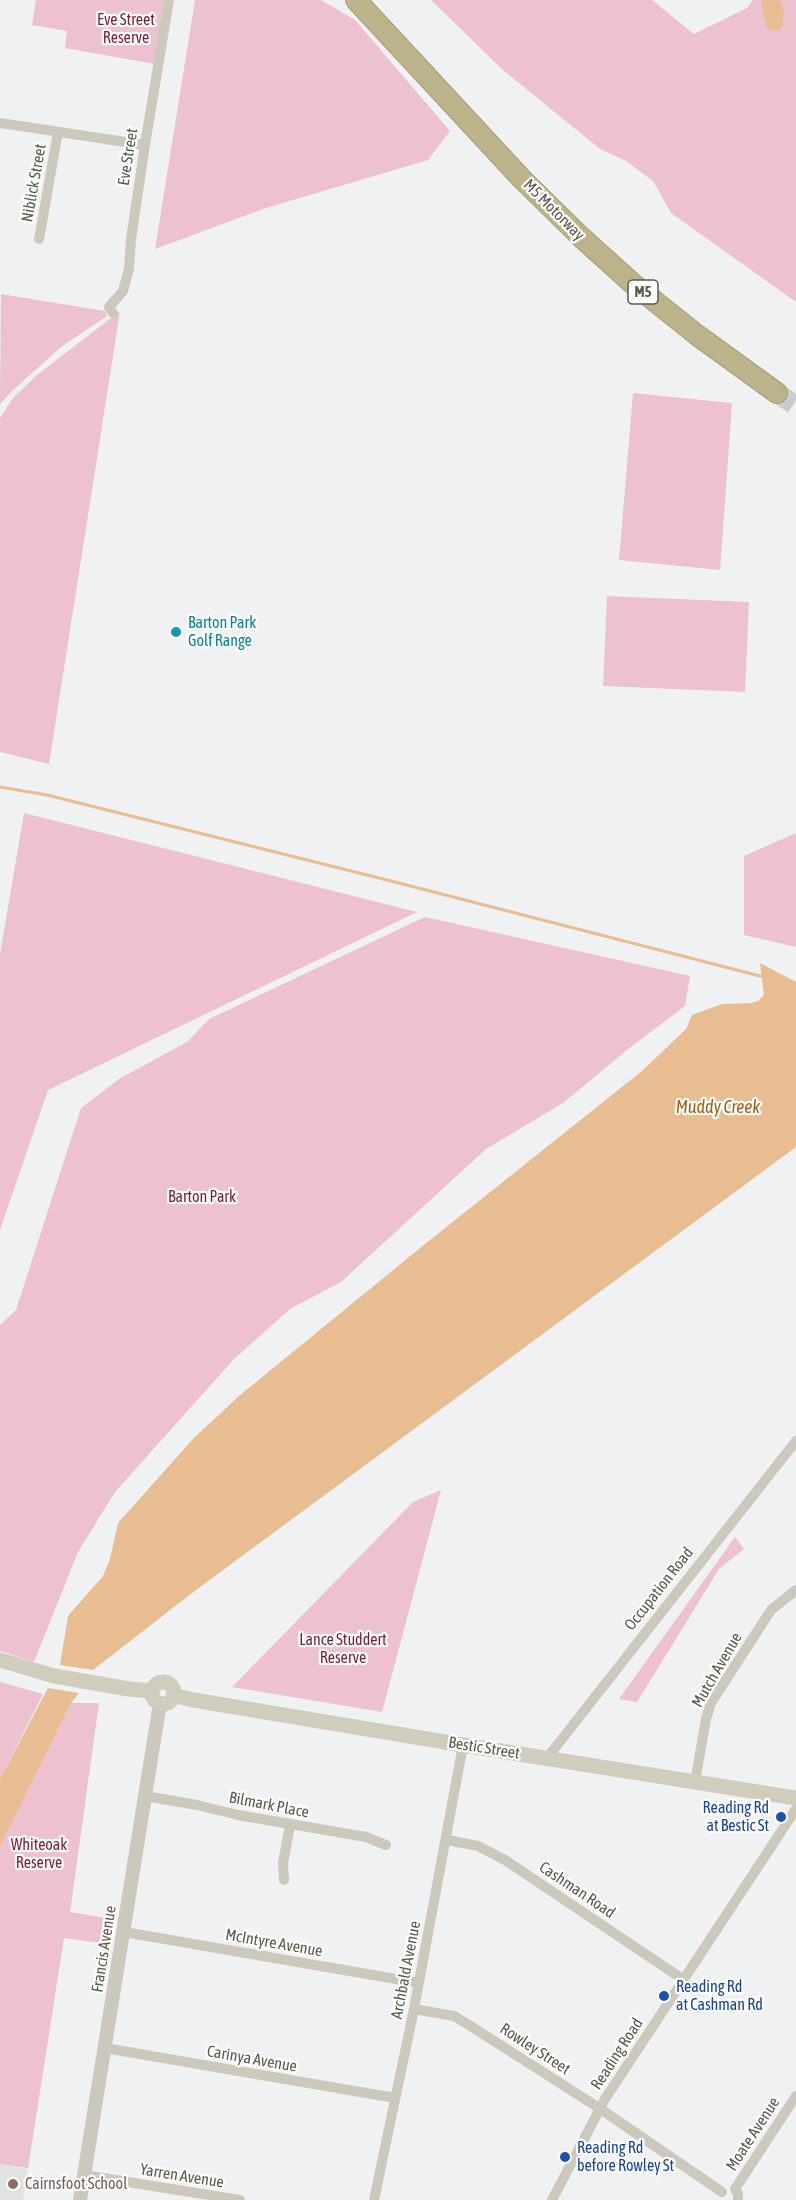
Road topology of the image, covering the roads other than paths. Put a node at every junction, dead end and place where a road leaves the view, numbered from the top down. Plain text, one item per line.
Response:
1 (170, 0) edge
2 (356, 0) edge
3 (373, 0) edge
4 (0, 123) edge
5 (58, 132) junction
6 (145, 145) junction
7 (525, 174) junction
8 (39, 239) dead end
9 (113, 313) dead end
10 (781, 387) tunnel mouth
11 (796, 1441) edge
12 (796, 1590) edge
13 (0, 1660) edge
14 (156, 1697) junction
15 (463, 1745) junction
16 (547, 1758) junction
17 (695, 1782) junction
18 (145, 1796) junction
19 (796, 1798) edge
20 (796, 1809) edge
21 (290, 1825) junction
22 (447, 1840) junction
23 (386, 1845) dead end
24 (284, 1880) dead end
25 (124, 1932) junction
26 (684, 1980) junction
27 (419, 1983) junction
28 (414, 2009) junction
29 (105, 2048) junction
30 (796, 2096) edge
31 (395, 2098) junction
32 (599, 2108) junction
33 (84, 2175) junction
34 (737, 2195) edge
35 (722, 2196) edge
36 (80, 2200) edge
37 (240, 2200) edge
38 (374, 2200) edge
39 (552, 2200) edge

1 - 6 street, Eve Street
2 - 7 highway, M5 Motorway / M5
3 - 7 highway, M5 Motorway / M5
4 - 5 street
5 - 6 street
5 - 8 street, Niblick Street
6 - 9 street, Eve Street
7 - 10 highway, M5 Motorway / M5
11 - 16 street, Occupation Road
12 - 17 street, Mutch Avenue
13 - 14 main road
14 - 15 main road, Bestic Street
14 - 18 street, Francis Avenue
15 - 16 main road, Bestic Street
15 - 22 street, Archbald Avenue
16 - 17 main road, Bestic Street
17 - 19 main road, Bestic Street
18 - 21 street, Bilmark Place
18 - 25 street, Francis Avenue
20 - 26 street, Reading Road
21 - 23 street, Bilmark Place
21 - 24 street
22 - 26 street, Cashman Road
22 - 27 street, Archbald Avenue
25 - 27 street, McIntyre Avenue
25 - 29 street, Francis Avenue
26 - 32 street, Reading Road
27 - 28 street, Archbald Avenue
28 - 31 street, Archbald Avenue
28 - 32 street, Rowley Street
29 - 31 street, Carinya Avenue
29 - 33 street, Francis Avenue
30 - 34 street, Moate Avenue
31 - 38 street, Archbald Avenue
32 - 35 street, Rowley Street
32 - 39 street, Reading Road
33 - 36 street, Francis Avenue
33 - 37 street, Yarren Avenue
34 - 35 street

